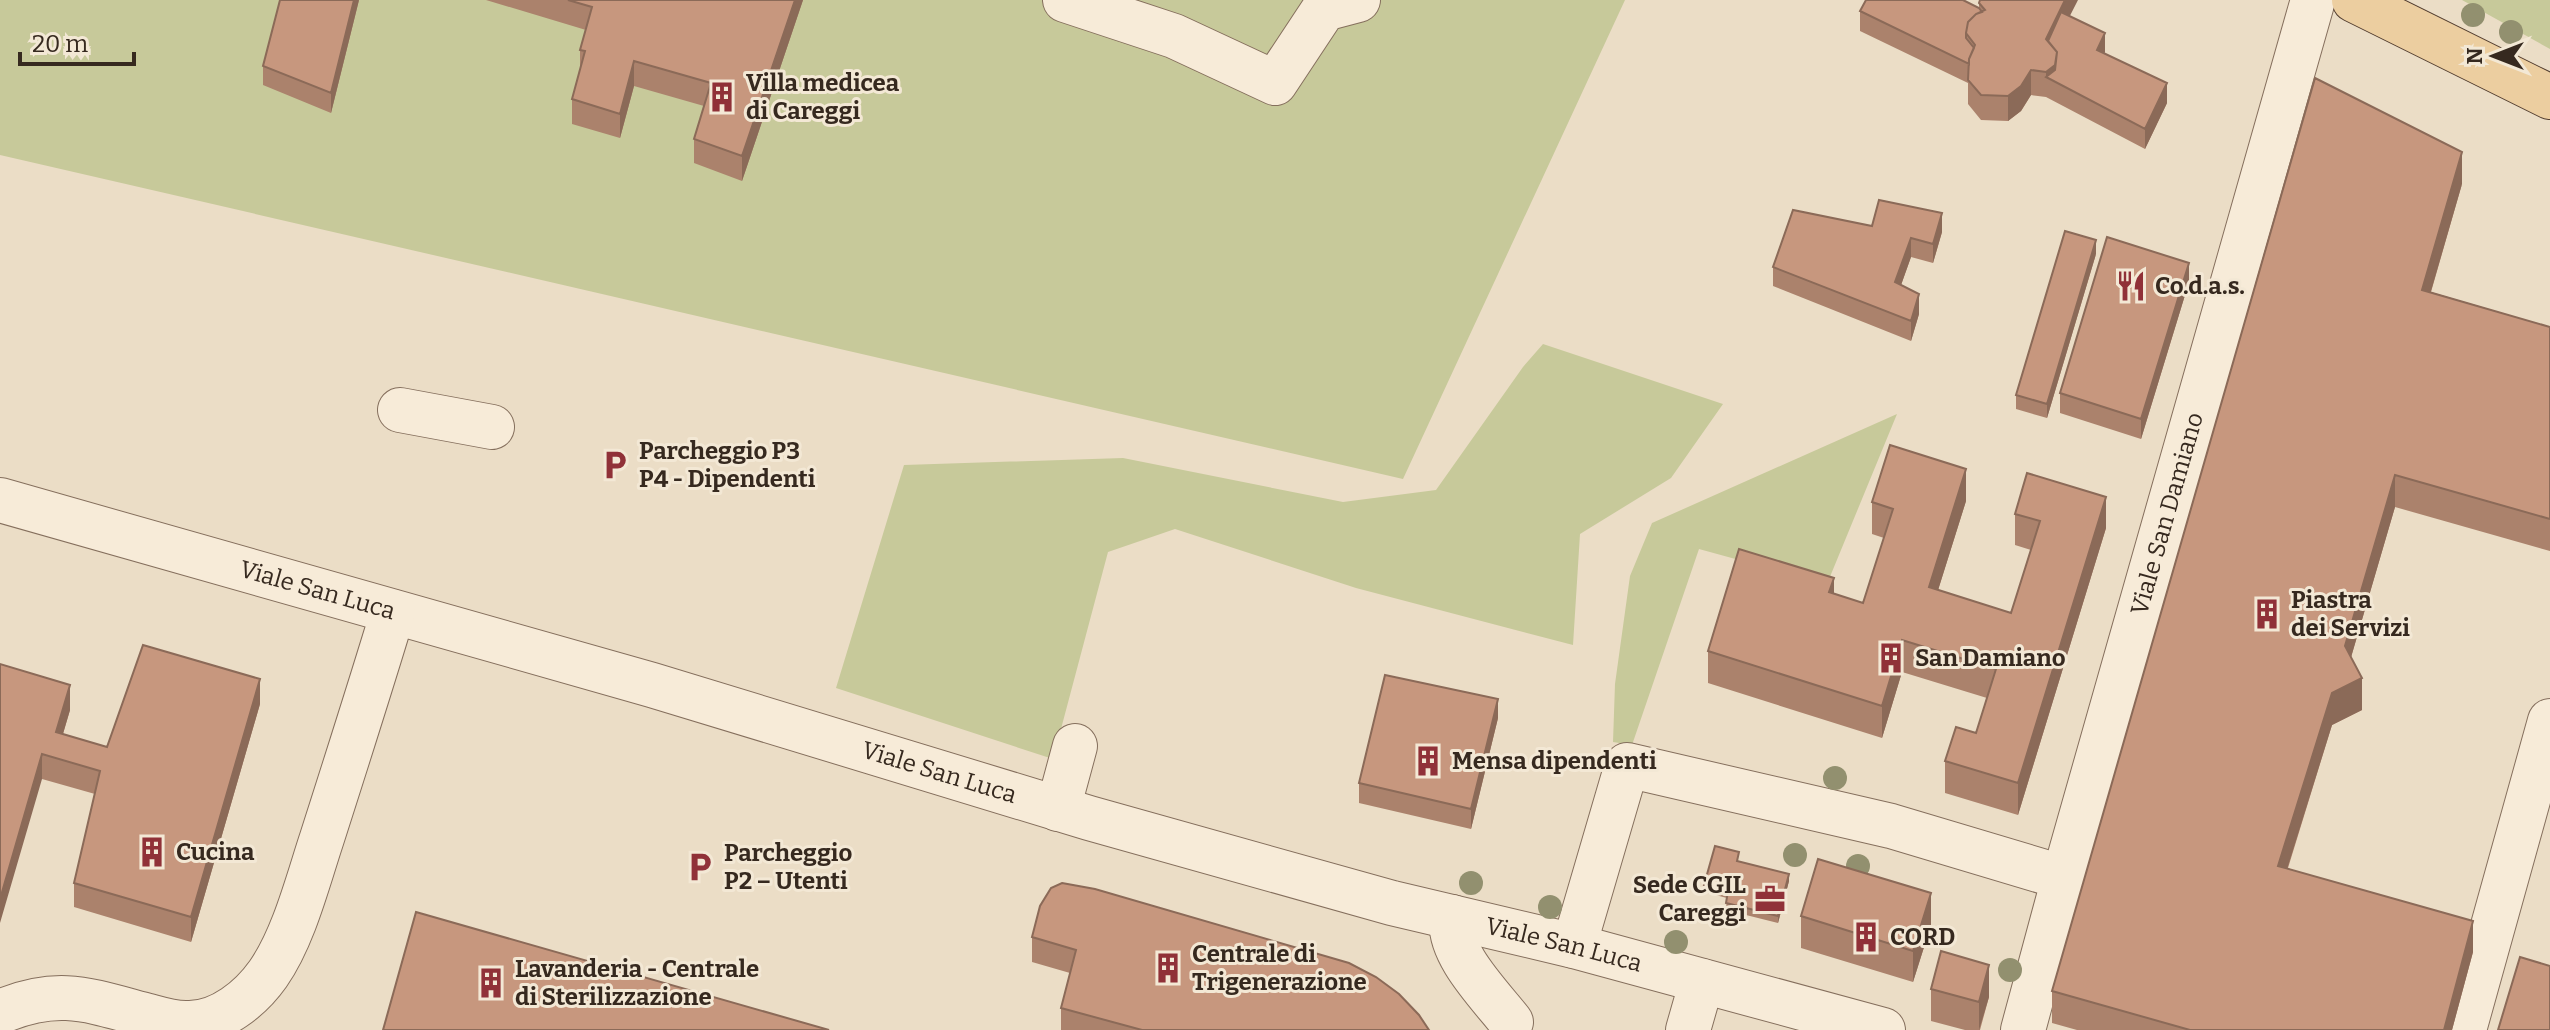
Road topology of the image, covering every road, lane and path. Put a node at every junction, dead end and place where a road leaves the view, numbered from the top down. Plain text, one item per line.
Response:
1 (1065, 0) edge
2 (1358, 0) edge
3 (2313, 0) edge
4 (2354, 0) edge
5 (2550, 97) edge
6 (400, 410) dead end
7 (492, 427) dead end
8 (0, 500) edge
9 (393, 612) junction
10 (2550, 721) edge
11 (1075, 746) dead end
12 (1058, 809) junction
13 (2550, 829) edge
14 (2513, 854) junction
15 (2065, 878) junction
16 (1452, 917) junction
17 (1509, 931) junction
18 (1574, 946) junction
19 (1702, 981) junction
20 (0, 1012) edge
21 (232, 1019) edge
22 (1512, 1026) edge
23 (1688, 1030) edge
24 (1883, 1030) edge
25 (2023, 1030) edge
26 (2464, 1030) edge

1 - 2 lane
3 - 15 lane, Viale San Damiano
4 - 5 main road
6 - 7 lane
8 - 9 lane, Viale San Luca
9 - 12 lane, Viale San Luca
9 - 21 lane
10 - 14 lane
11 - 12 lane
12 - 16 lane, Viale San Luca
13 - 14 lane
14 - 26 lane
15 - 18 lane
15 - 25 lane, Viale San Damiano
16 - 17 lane, Viale San Luca
16 - 22 lane
17 - 18 lane, Viale San Luca
17 - 22 lane
18 - 19 lane, Viale San Luca
19 - 23 lane
19 - 24 lane, Viale San Luca
20 - 21 lane

